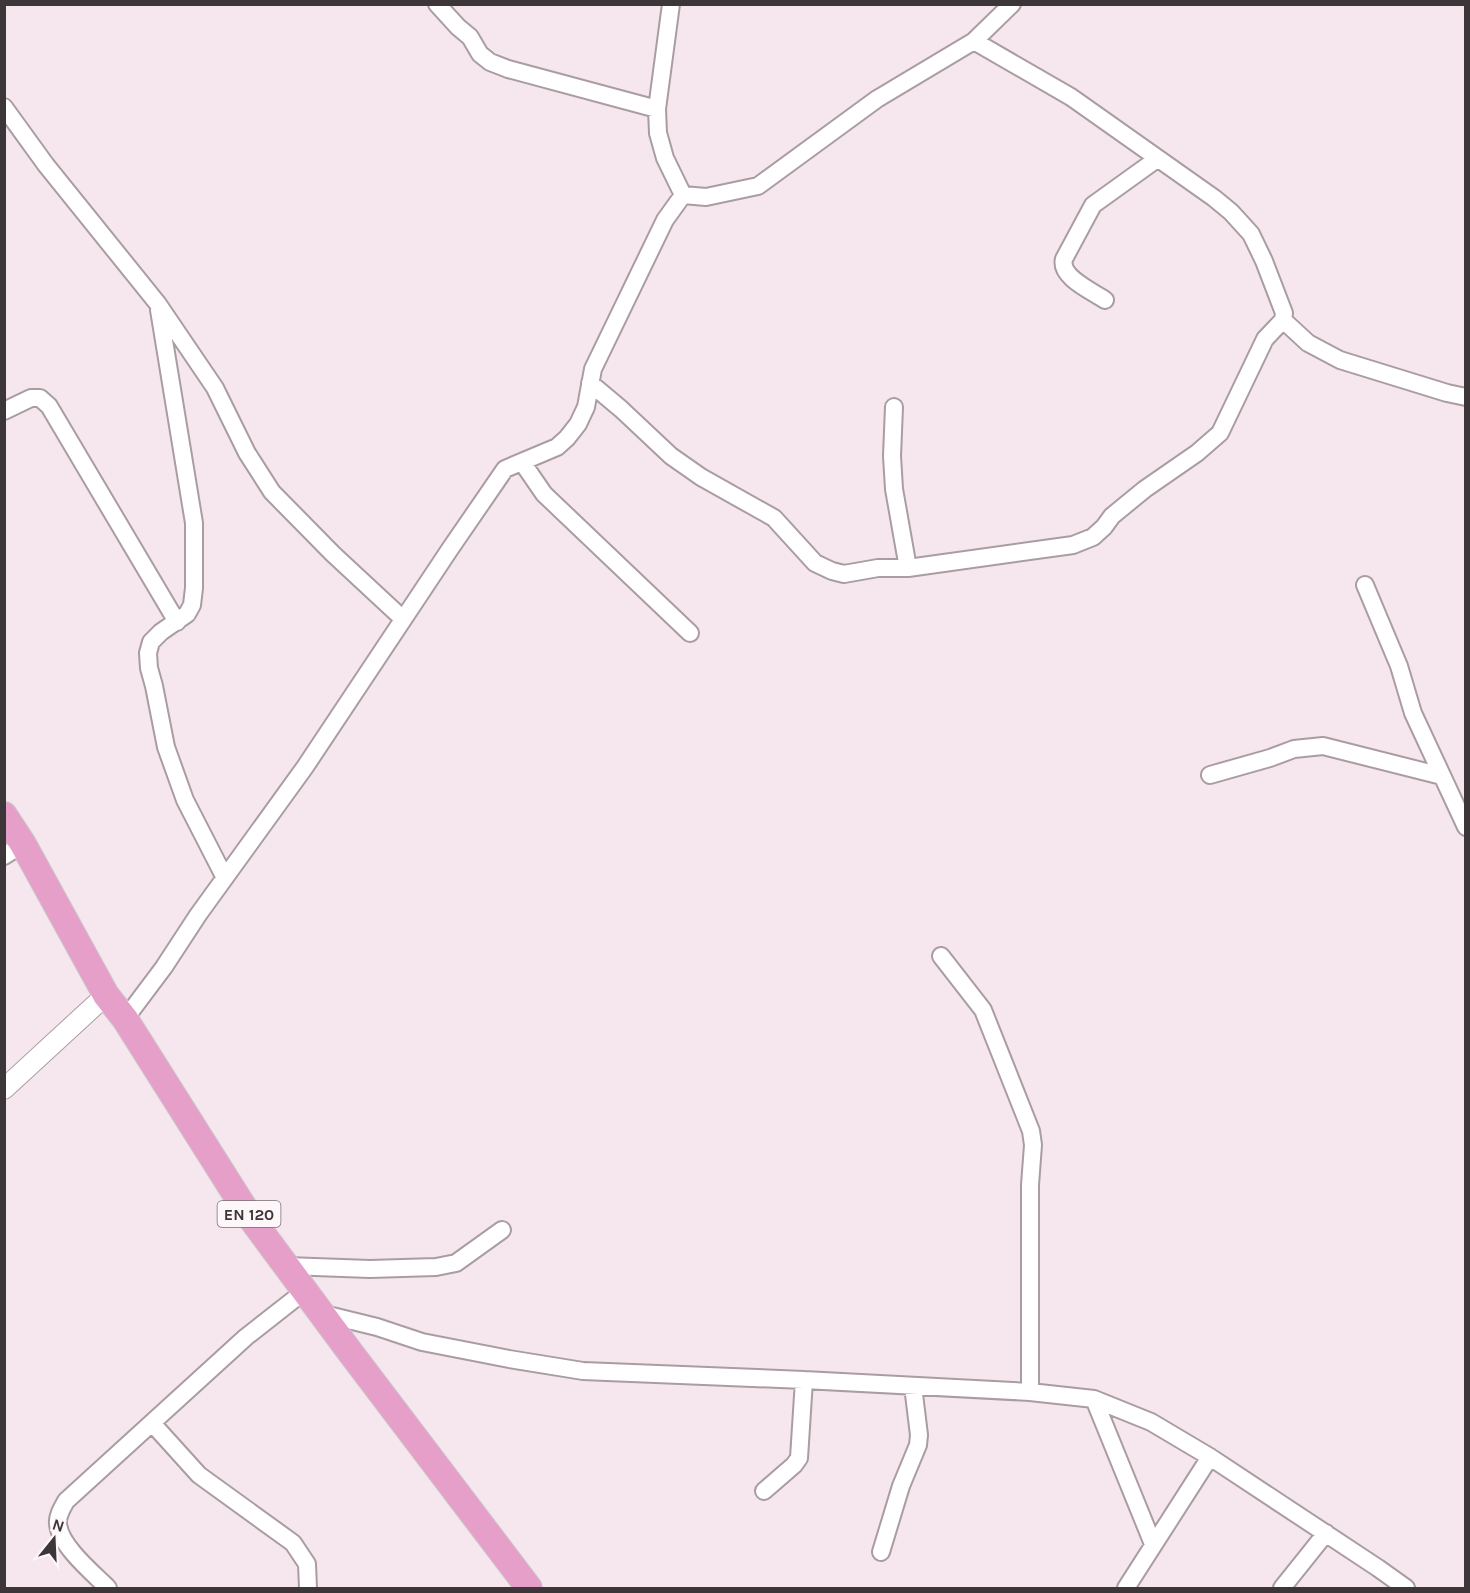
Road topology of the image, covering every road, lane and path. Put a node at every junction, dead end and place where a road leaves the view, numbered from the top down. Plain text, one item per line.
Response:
1 (437, 4) edge
2 (671, 4) edge
3 (1012, 4) edge
4 (974, 41) junction
5 (4, 107) edge
6 (657, 109) junction
7 (1157, 159) junction
8 (683, 195) junction
9 (1105, 300) dead end
10 (158, 304) junction
11 (1283, 320) junction
12 (590, 383) junction
13 (1466, 397) edge
14 (894, 407) dead end
15 (5, 409) edge
16 (522, 462) junction
17 (908, 568) junction
18 (1365, 585) dead end
19 (403, 619) junction
20 (177, 622) junction
21 (690, 633) dead end
22 (1210, 775) dead end
23 (1442, 776) junction
24 (4, 815) edge
25 (1466, 827) edge
26 (14, 850) edge
27 (225, 878) junction
28 (941, 956) dead end
29 (106, 994) junction
30 (124, 1018) junction
31 (4, 1089) edge
32 (502, 1230) dead end
33 (287, 1266) junction
34 (306, 1290) junction
35 (321, 1313) junction
36 (804, 1380) junction
37 (913, 1386) junction
38 (1030, 1392) junction
39 (1094, 1399) junction
40 (152, 1423) junction
41 (1210, 1457) junction
42 (764, 1491) dead end
43 (1326, 1533) junction
44 (1153, 1544) junction
45 (880, 1552) dead end
46 (1130, 1587) edge
47 (108, 1588) edge
48 (309, 1588) edge
49 (529, 1588) edge
50 (1282, 1588) edge
51 (1406, 1588) edge

1 - 6 street
2 - 6 street
3 - 4 street
4 - 7 street
4 - 8 street
5 - 10 street
6 - 8 street
7 - 9 street
7 - 11 street
8 - 12 street
10 - 19 street
10 - 20 street
11 - 13 street
11 - 17 street
12 - 16 street
12 - 17 street
14 - 17 street
15 - 20 street
16 - 19 street
16 - 21 street
18 - 23 street
19 - 27 street
20 - 27 street
22 - 23 street
23 - 25 street
24 - 26 main road, EN 120
26 - 29 main road, EN 120
27 - 30 street
28 - 38 street
29 - 30 main road, EN 120
29 - 31 street
30 - 33 main road, EN 120
32 - 33 street
33 - 34 main road, EN 120
34 - 35 main road, EN 120
34 - 40 street
35 - 36 street
35 - 49 main road, EN 120
36 - 37 street
36 - 42 street
37 - 38 street
37 - 45 street
38 - 39 street
39 - 41 street
39 - 44 street
40 - 47 street
40 - 48 street
41 - 43 street
41 - 44 street
43 - 50 street
43 - 51 street
44 - 46 street

